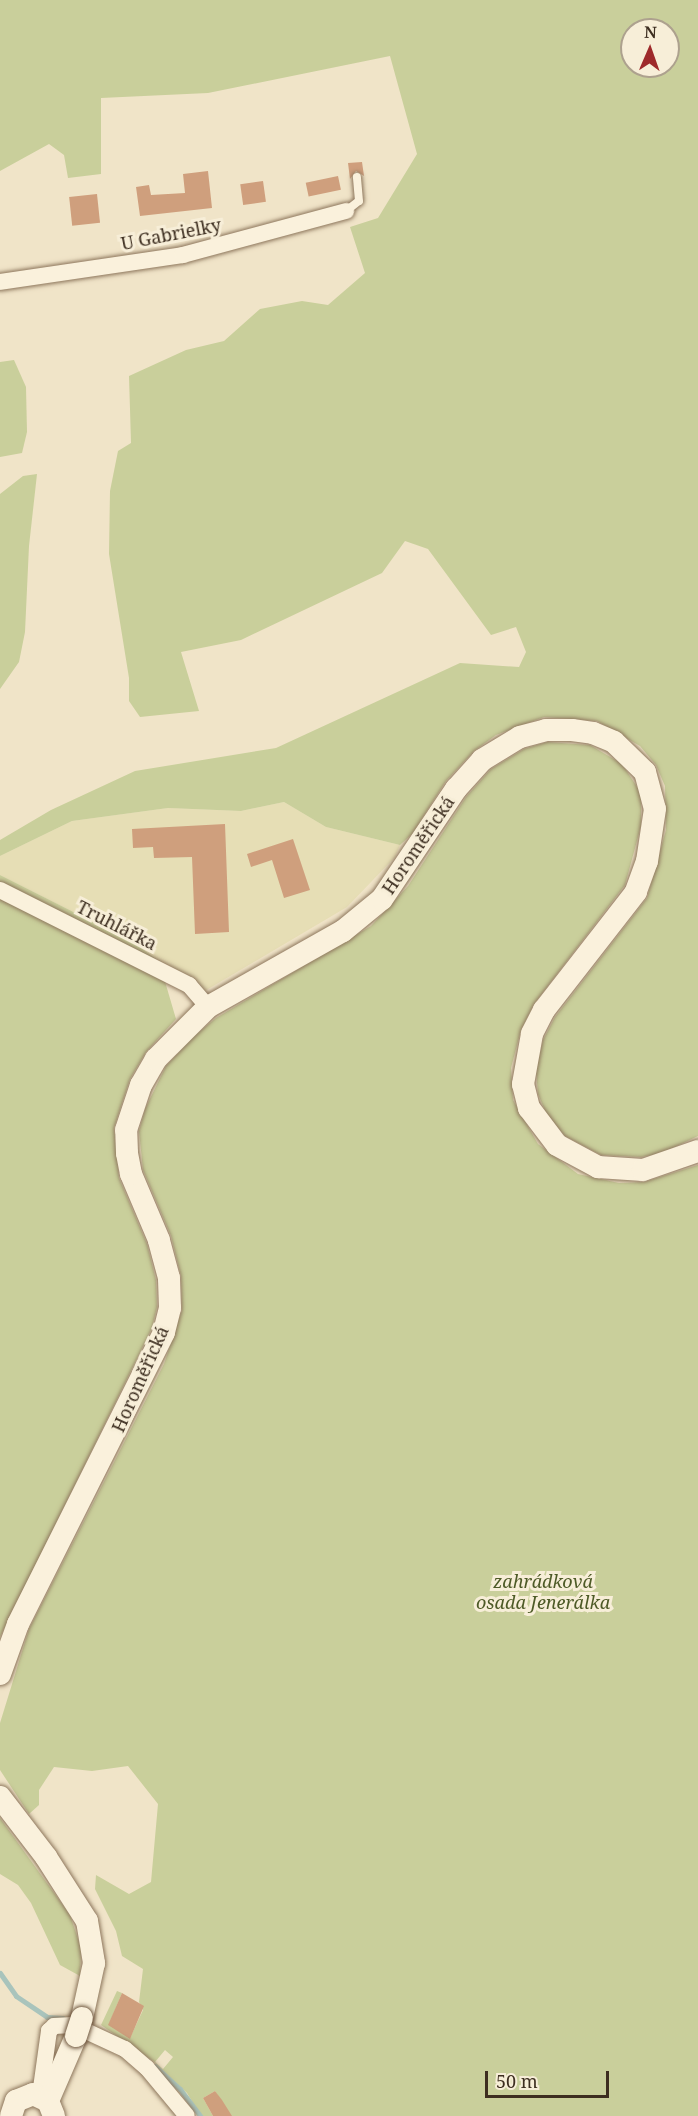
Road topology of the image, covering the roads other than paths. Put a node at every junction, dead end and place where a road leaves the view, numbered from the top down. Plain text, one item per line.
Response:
1 (357, 177) dead end
2 (346, 211) joint
3 (0, 282) edge
4 (0, 891) edge
5 (208, 1007) junction
6 (698, 1151) edge
7 (0, 1674) edge
8 (0, 1797) edge
9 (48, 2104) edge
10 (8, 2108) edge
11 (187, 2116) edge

1 - 2 lane
2 - 3 street, U Gabrielky
4 - 5 street, Truhlářka
5 - 6 main road, Horoměřická
5 - 7 main road, Horoměřická
8 - 9 main road
9 - 10 main road
9 - 11 street

